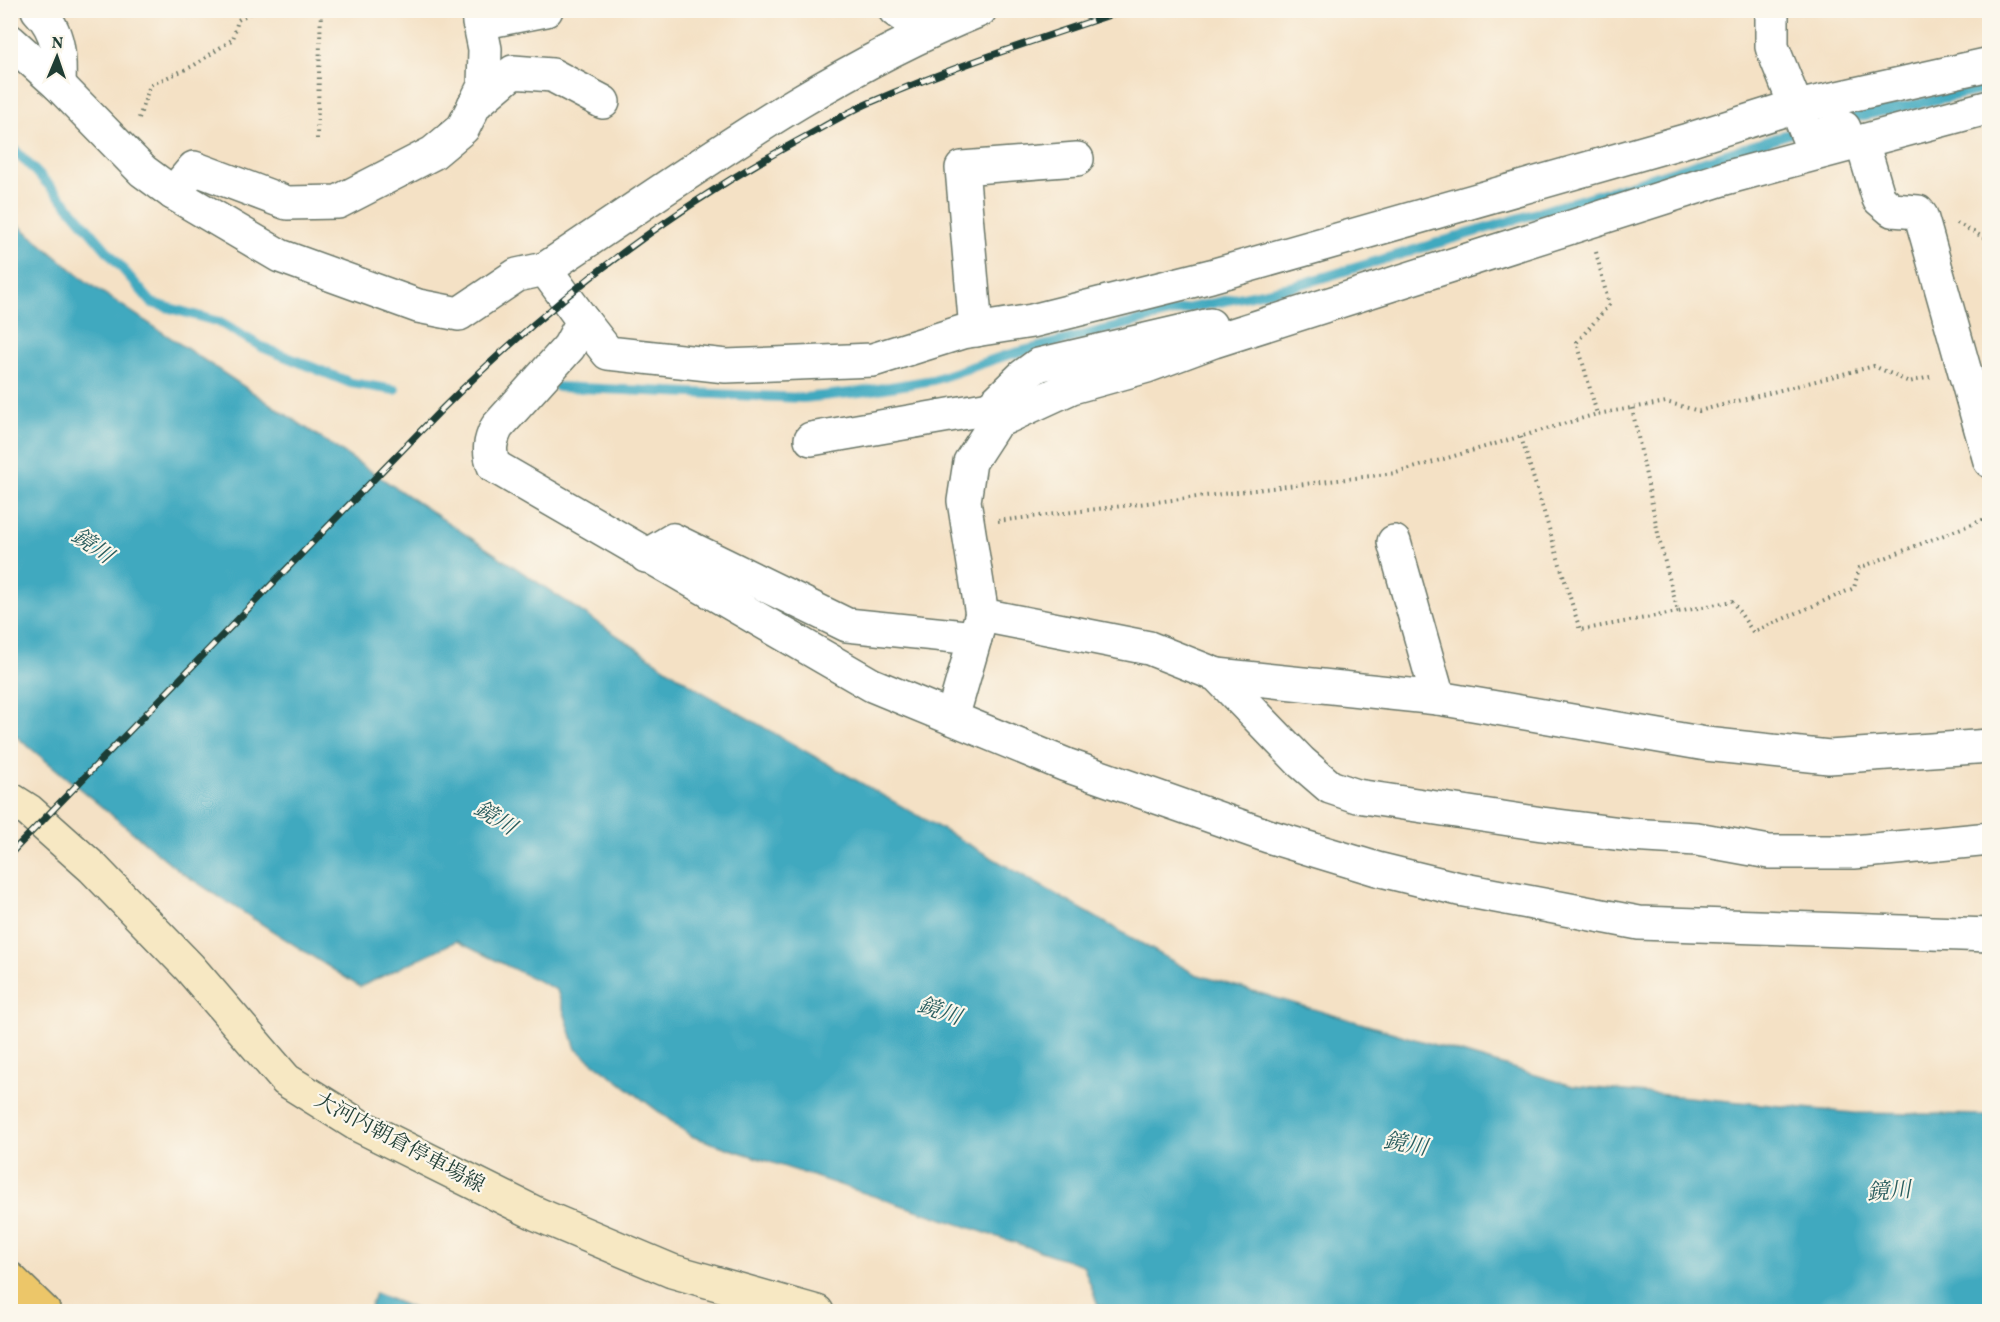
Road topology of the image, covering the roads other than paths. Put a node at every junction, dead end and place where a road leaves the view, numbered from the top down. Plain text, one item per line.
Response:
1 (38, 10) edge
2 (546, 10) edge
3 (895, 10) edge
4 (980, 10) edge
5 (1772, 10) edge
6 (478, 17) edge
7 (925, 32) junction
8 (10, 41) edge
9 (1989, 64) edge
10 (59, 85) junction
11 (603, 102) dead end
12 (474, 105) junction
13 (1989, 107) edge
14 (1932, 122) junction
15 (1803, 125) junction
16 (1862, 142) junction
17 (1077, 159) dead end
18 (173, 194) junction
19 (545, 269) junction
20 (1295, 317) junction
21 (583, 321) junction
22 (1032, 324) junction
23 (976, 330) junction
24 (1037, 364) junction
25 (993, 415) junction
26 (811, 440) dead end
27 (1989, 461) edge
28 (1394, 542) dead end
29 (646, 556) junction
30 (978, 627) junction
31 (1217, 675) junction
32 (1438, 698) junction
33 (952, 718) junction
34 (1989, 746) edge
35 (10, 799) edge
36 (1989, 839) edge
37 (1989, 936) edge
38 (10, 1279) edge
39 (44, 1311) edge
40 (817, 1311) edge

1 - 10 street
2 - 6 street
3 - 7 street
4 - 7 street
5 - 15 street
6 - 12 street
7 - 19 street
8 - 10 street
9 - 15 street
10 - 18 street
11 - 12 street
12 - 18 street
13 - 14 street
14 - 15 street
14 - 16 street
15 - 22 street
16 - 20 street
16 - 27 street
17 - 23 street
18 - 19 street
19 - 21 street
20 - 24 street
20 - 25 street
21 - 23 street
21 - 29 street
22 - 23 street
22 - 24 street
24 - 25 street
25 - 26 street
25 - 30 street
28 - 32 street
29 - 30 street
29 - 33 street
30 - 31 street
30 - 33 street
31 - 32 street
31 - 36 street
32 - 34 street
33 - 37 street
35 - 40 main road, 大河内朝倉停車場線
38 - 39 highway

